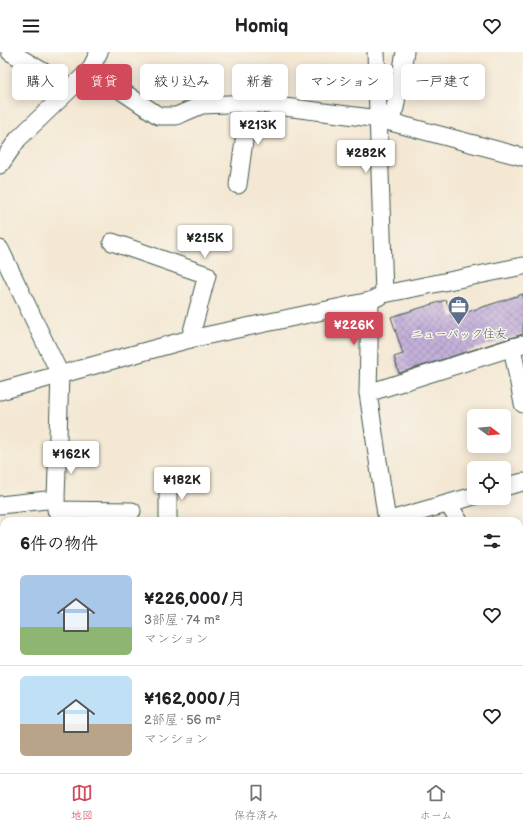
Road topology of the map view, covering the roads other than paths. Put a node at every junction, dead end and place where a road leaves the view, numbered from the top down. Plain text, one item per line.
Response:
1 (10, 52) edge
2 (99, 52) edge
3 (376, 52) edge
4 (405, 52) edge
5 (93, 64) edge
6 (76, 83) edge
7 (71, 88) junction
8 (132, 98) edge
9 (249, 104) junction
10 (383, 120) junction
11 (523, 157) edge
12 (0, 165) edge
13 (238, 185) dead end
14 (112, 242) dead end
15 (0, 249) edge
16 (523, 266) edge
17 (377, 297) junction
18 (190, 339) junction
19 (517, 346) edge
20 (60, 374) junction
21 (0, 391) edge
22 (368, 393) junction
23 (523, 404) edge
24 (168, 480) dead end
25 (523, 482) edge
26 (511, 485) edge
27 (467, 498) edge
28 (56, 499) junction
29 (448, 504) junction
30 (0, 505) edge
31 (132, 511) dead end
32 (168, 517) edge
33 (386, 517) edge
34 (401, 517) edge
35 (456, 517) edge

1 - 7 street
2 - 5 street
3 - 10 street
4 - 10 street
6 - 7 street
7 - 12 street
8 - 9 street
9 - 10 street
9 - 13 street
10 - 11 street
10 - 17 street
14 - 18 street
15 - 20 street
16 - 17 street
17 - 18 street
17 - 22 street
18 - 20 street
19 - 22 street
19 - 23 street
20 - 21 street
20 - 28 street
22 - 33 street
24 - 32 street
25 - 26 street
27 - 29 street
28 - 30 street
28 - 31 street
29 - 34 street
29 - 35 street

